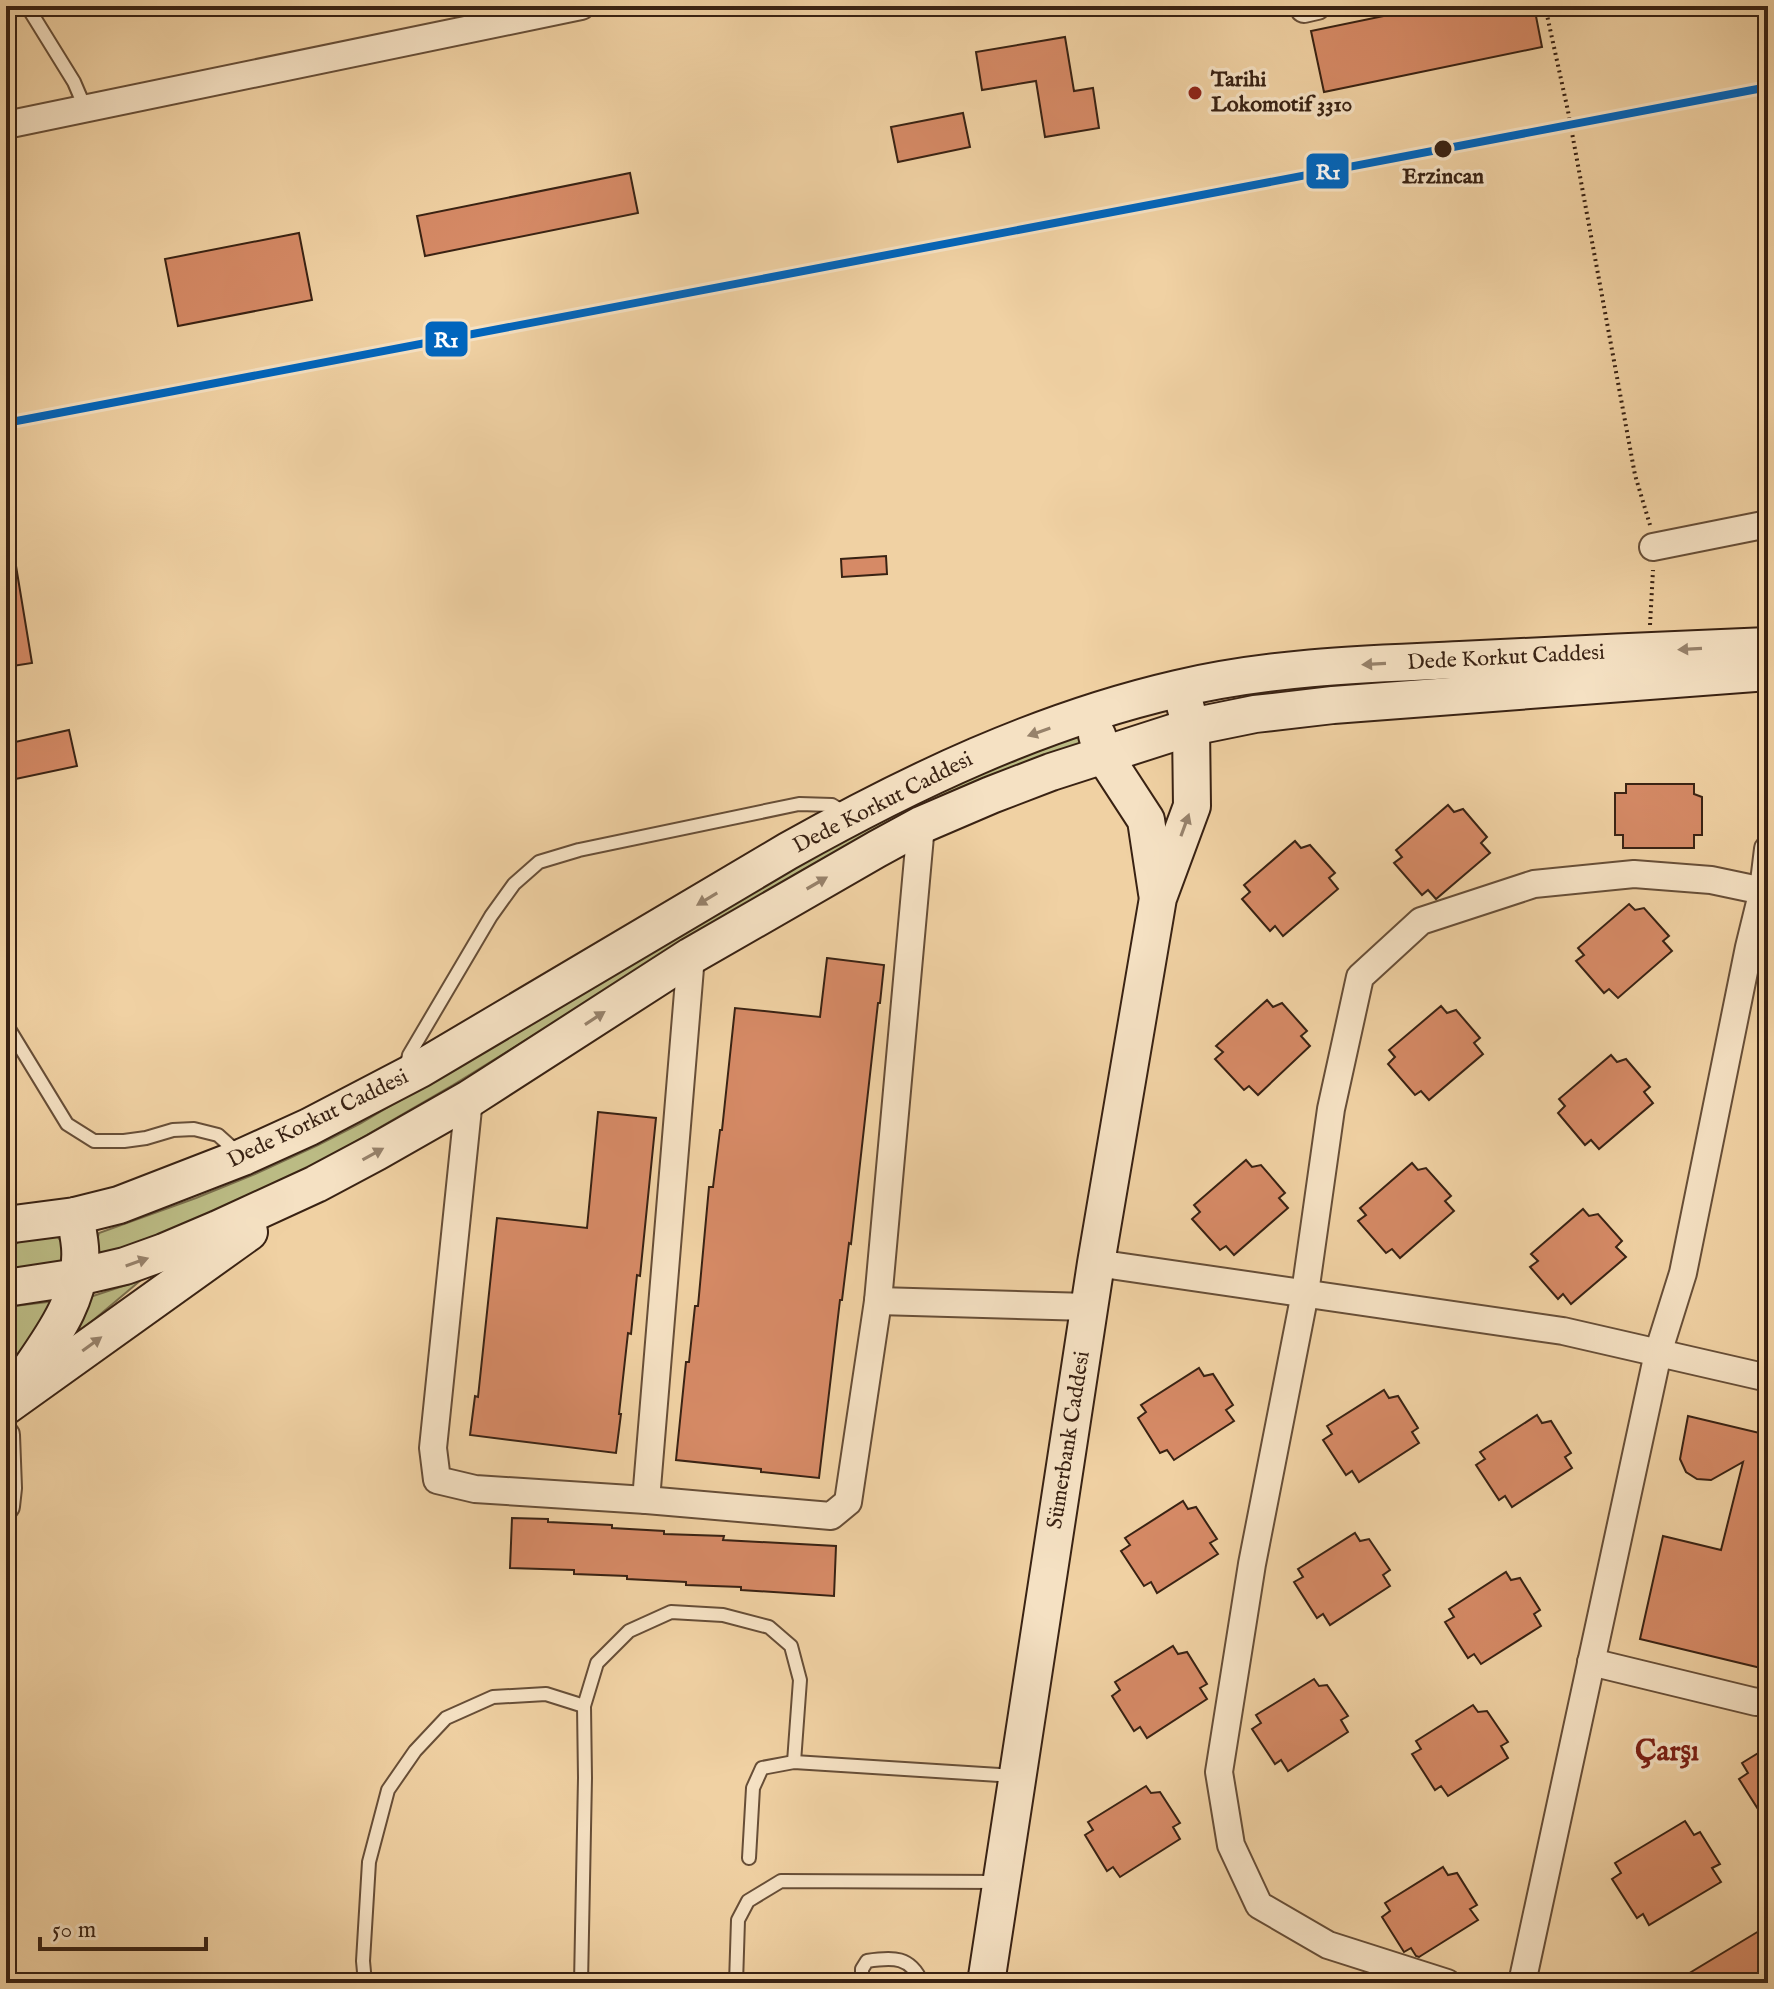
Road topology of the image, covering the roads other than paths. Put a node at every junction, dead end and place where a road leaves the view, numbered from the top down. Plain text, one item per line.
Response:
1 (27, 6) edge
2 (581, 6) edge
3 (1303, 6) edge
4 (1317, 6) edge
5 (86, 110) junction
6 (6, 125) edge
7 (1768, 524) edge
8 (1653, 547) road end
9 (1768, 646) edge
10 (1768, 672) edge
11 (1180, 688) junction
12 (1091, 714) junction
13 (1191, 727) junction
14 (1103, 754) junction
15 (850, 816) junction
16 (921, 825) junction
17 (1768, 849) edge
18 (1766, 891) edge
19 (1158, 898) junction
20 (691, 956) junction
21 (6, 1024) edge
22 (404, 1078) junction
23 (469, 1099) junction
24 (243, 1157) junction
25 (316, 1184) junction
26 (75, 1216) junction
27 (6, 1225) edge
28 (1096, 1263) junction
29 (78, 1277) junction
30 (6, 1288) edge
31 (1305, 1293) junction
32 (878, 1301) junction
33 (1089, 1307) junction
34 (1658, 1353) junction
35 (1768, 1378) edge
36 (6, 1405) edge
37 (6, 1435) edge
38 (646, 1500) junction
39 (6, 1506) edge
40 (1591, 1662) junction
41 (1768, 1701) edge
42 (584, 1706) junction
43 (794, 1762) junction
44 (1018, 1776) junction
45 (749, 1858) dead end
46 (1002, 1882) junction
47 (365, 1983) edge
48 (581, 1983) edge
49 (736, 1983) edge
50 (862, 1983) edge
51 (922, 1983) edge
52 (986, 1983) edge
53 (1447, 1983) edge
54 (1522, 1983) edge

1 - 5 lane
2 - 5 street
3 - 4 street
5 - 6 street
7 - 8 street
9 -> 11 main road, Dede Korkut Caddesi
10 - 13 main road, Dede Korkut Caddesi
11 - 12 main road, Dede Korkut Caddesi
11 - 13 main road
12 - 14 main road
12 -> 15 main road, Dede Korkut Caddesi
13 - 14 main road, Dede Korkut Caddesi
19 -> 13 main road
14 - 16 main road, Dede Korkut Caddesi
14 - 19 main road
15 -> 22 main road, Dede Korkut Caddesi
15 - 22 lane
20 -> 16 main road, Dede Korkut Caddesi
16 - 32 street
17 - 18 street
18 - 31 street
18 - 34 street
19 - 28 main road, Sümerbank Caddesi
23 -> 20 main road, Dede Korkut Caddesi
20 - 38 street
21 - 24 lane
22 - 24 main road, Dede Korkut Caddesi
25 -> 23 main road, Dede Korkut Caddesi
23 - 38 street
24 - 26 main road, Dede Korkut Caddesi
29 -> 25 main road, Dede Korkut Caddesi
36 -> 25 main road, Dede Korkut Caddesi
26 - 27 main road, Dede Korkut Caddesi
26 - 29 main road, Dede Korkut Caddesi
28 - 31 street
28 - 33 main road, Sümerbank Caddesi
29 - 30 main road, Dede Korkut Caddesi
29 - 36 main road, Dede Korkut Caddesi
31 - 34 street
31 - 53 street
32 - 33 street
32 - 38 street
33 - 44 main road, Sümerbank Caddesi
34 - 35 street
34 - 40 street
37 - 39 street
40 - 41 street
40 - 54 street
42 - 43 lane
42 - 47 lane
42 - 48 lane
43 - 44 lane
43 - 45 lane
44 - 46 main road, Sümerbank Caddesi
46 - 49 lane
46 - 52 main road, Sümerbank Caddesi
50 - 51 lane

